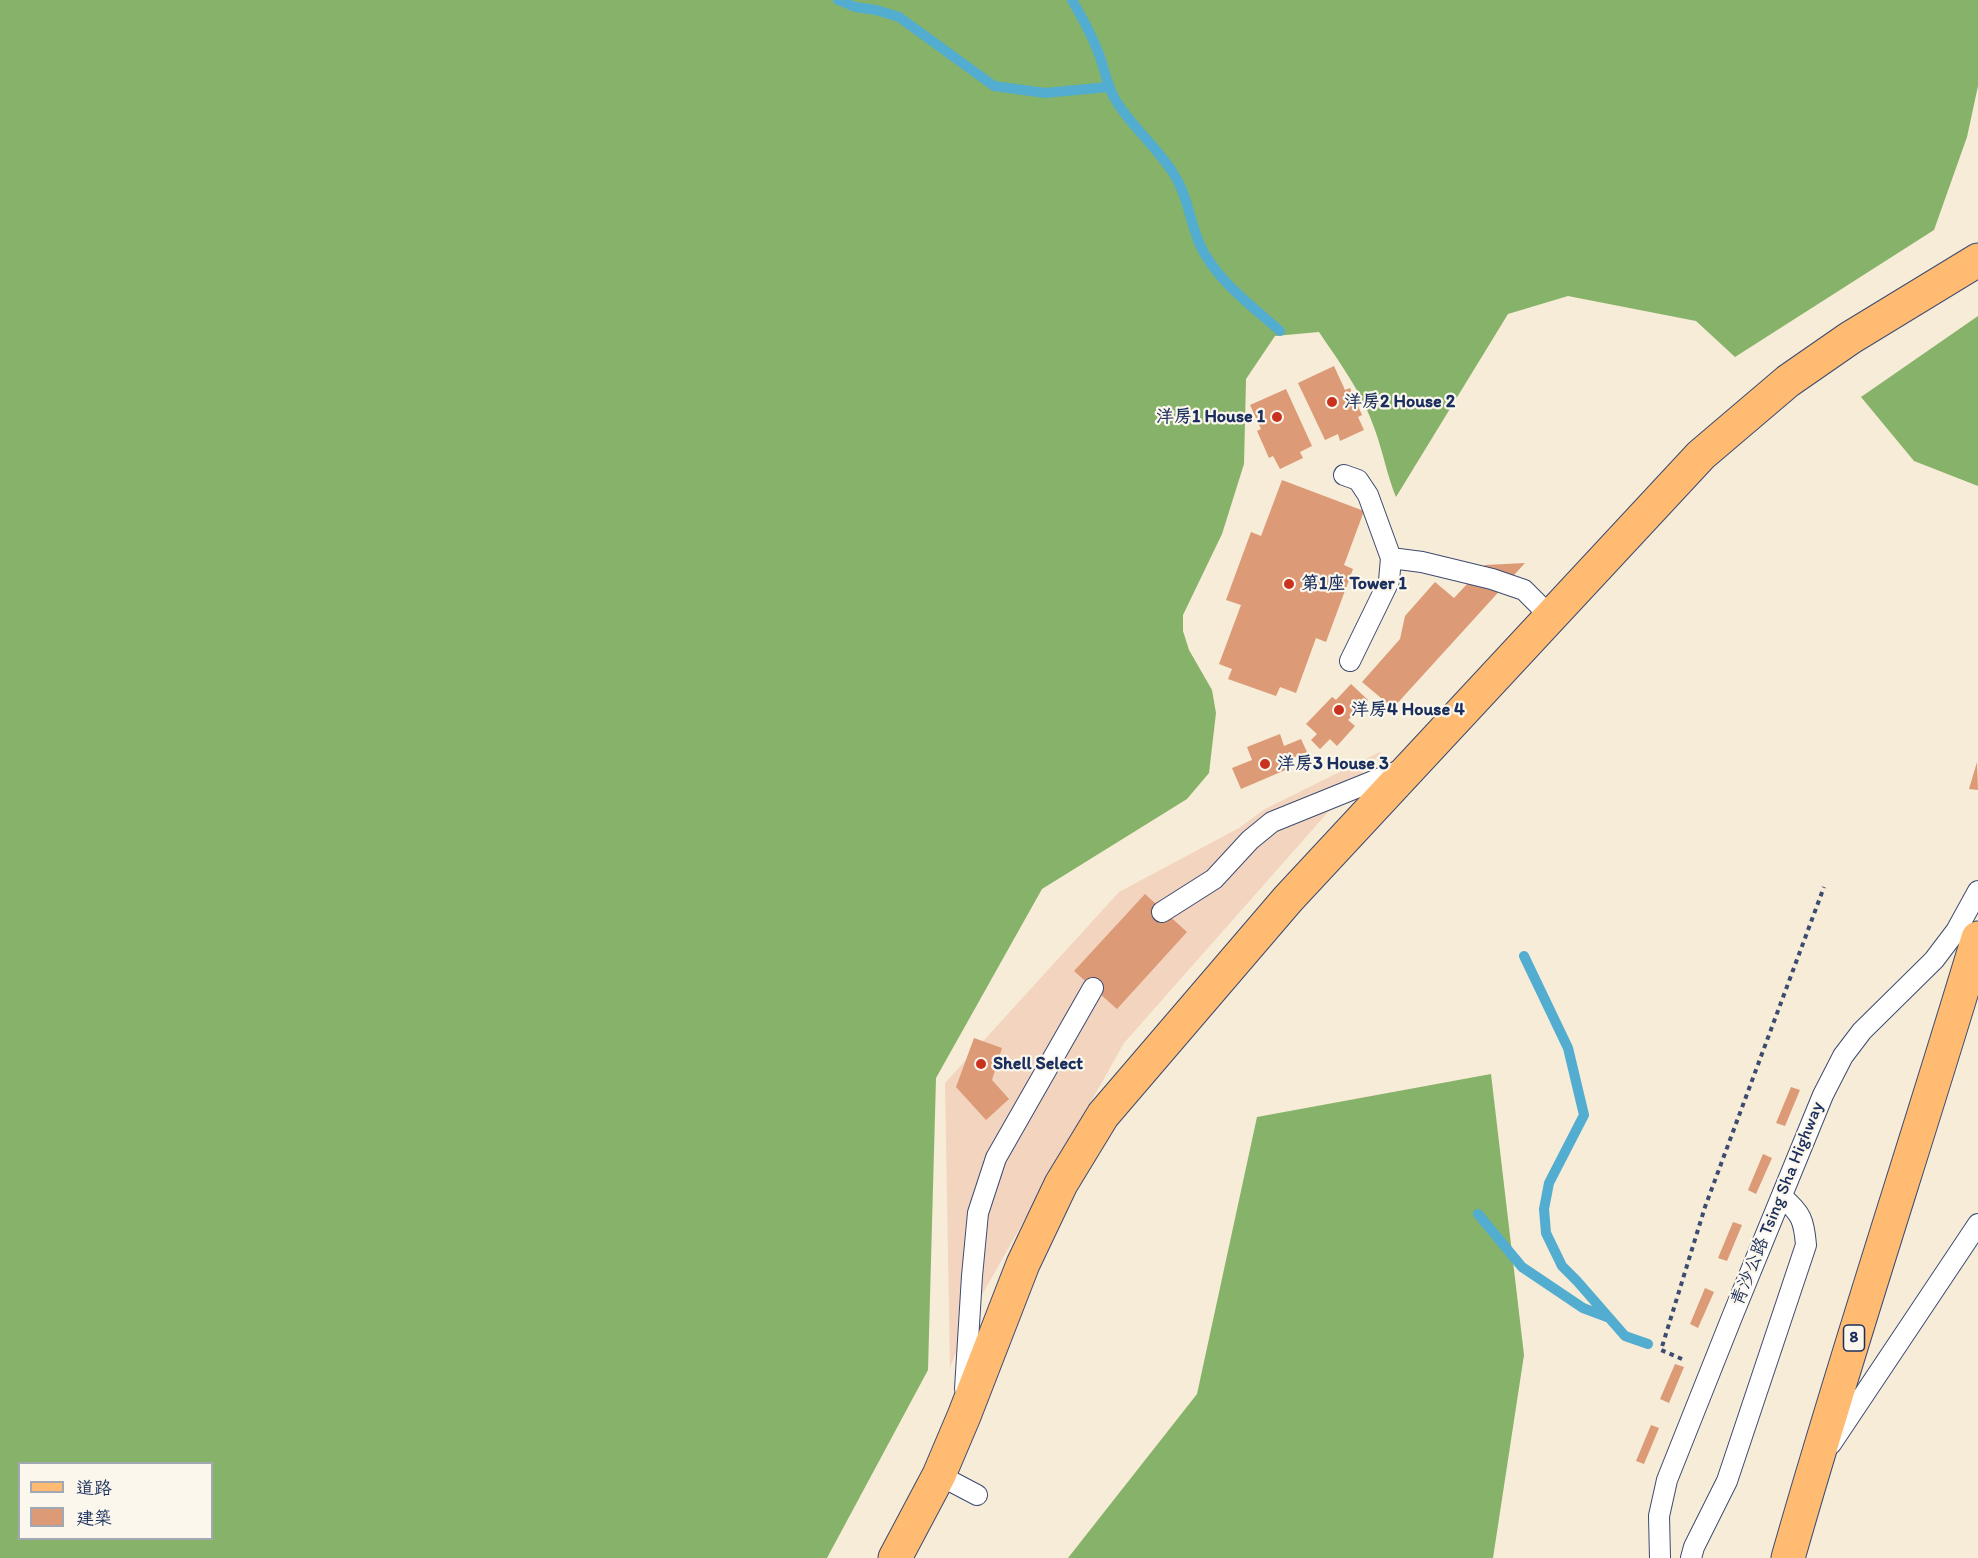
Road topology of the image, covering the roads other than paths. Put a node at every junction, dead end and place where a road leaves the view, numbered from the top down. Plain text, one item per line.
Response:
1 (1978, 260) edge
2 (1344, 475) dead end
3 (1391, 558) junction
4 (1551, 617) junction
5 (1350, 661) dead end
6 (1414, 764) junction
7 (1978, 891) edge
8 (1162, 912) dead end
9 (1978, 938) edge
10 (1093, 988) dead end
11 (1782, 1197) junction
12 (1978, 1224) edge
13 (964, 1416) junction
14 (1812, 1471) junction
15 (939, 1474) junction
16 (977, 1495) dead end
17 (895, 1558) edge
18 (1660, 1558) edge
19 (1691, 1558) edge
20 (1788, 1558) edge

1 - 4 main road
2 - 3 lane
3 - 4 lane
3 - 5 lane
4 - 6 main road
6 - 8 lane
6 - 13 main road
7 - 11 lane, 青沙公路 Tsing Sha Highway
9 - 14 main road, 8
10 - 13 lane
11 - 18 lane, 青沙公路 Tsing Sha Highway
11 - 19 lane
12 - 14 lane
13 - 15 main road
14 - 20 main road, 8
15 - 16 lane
15 - 17 main road

